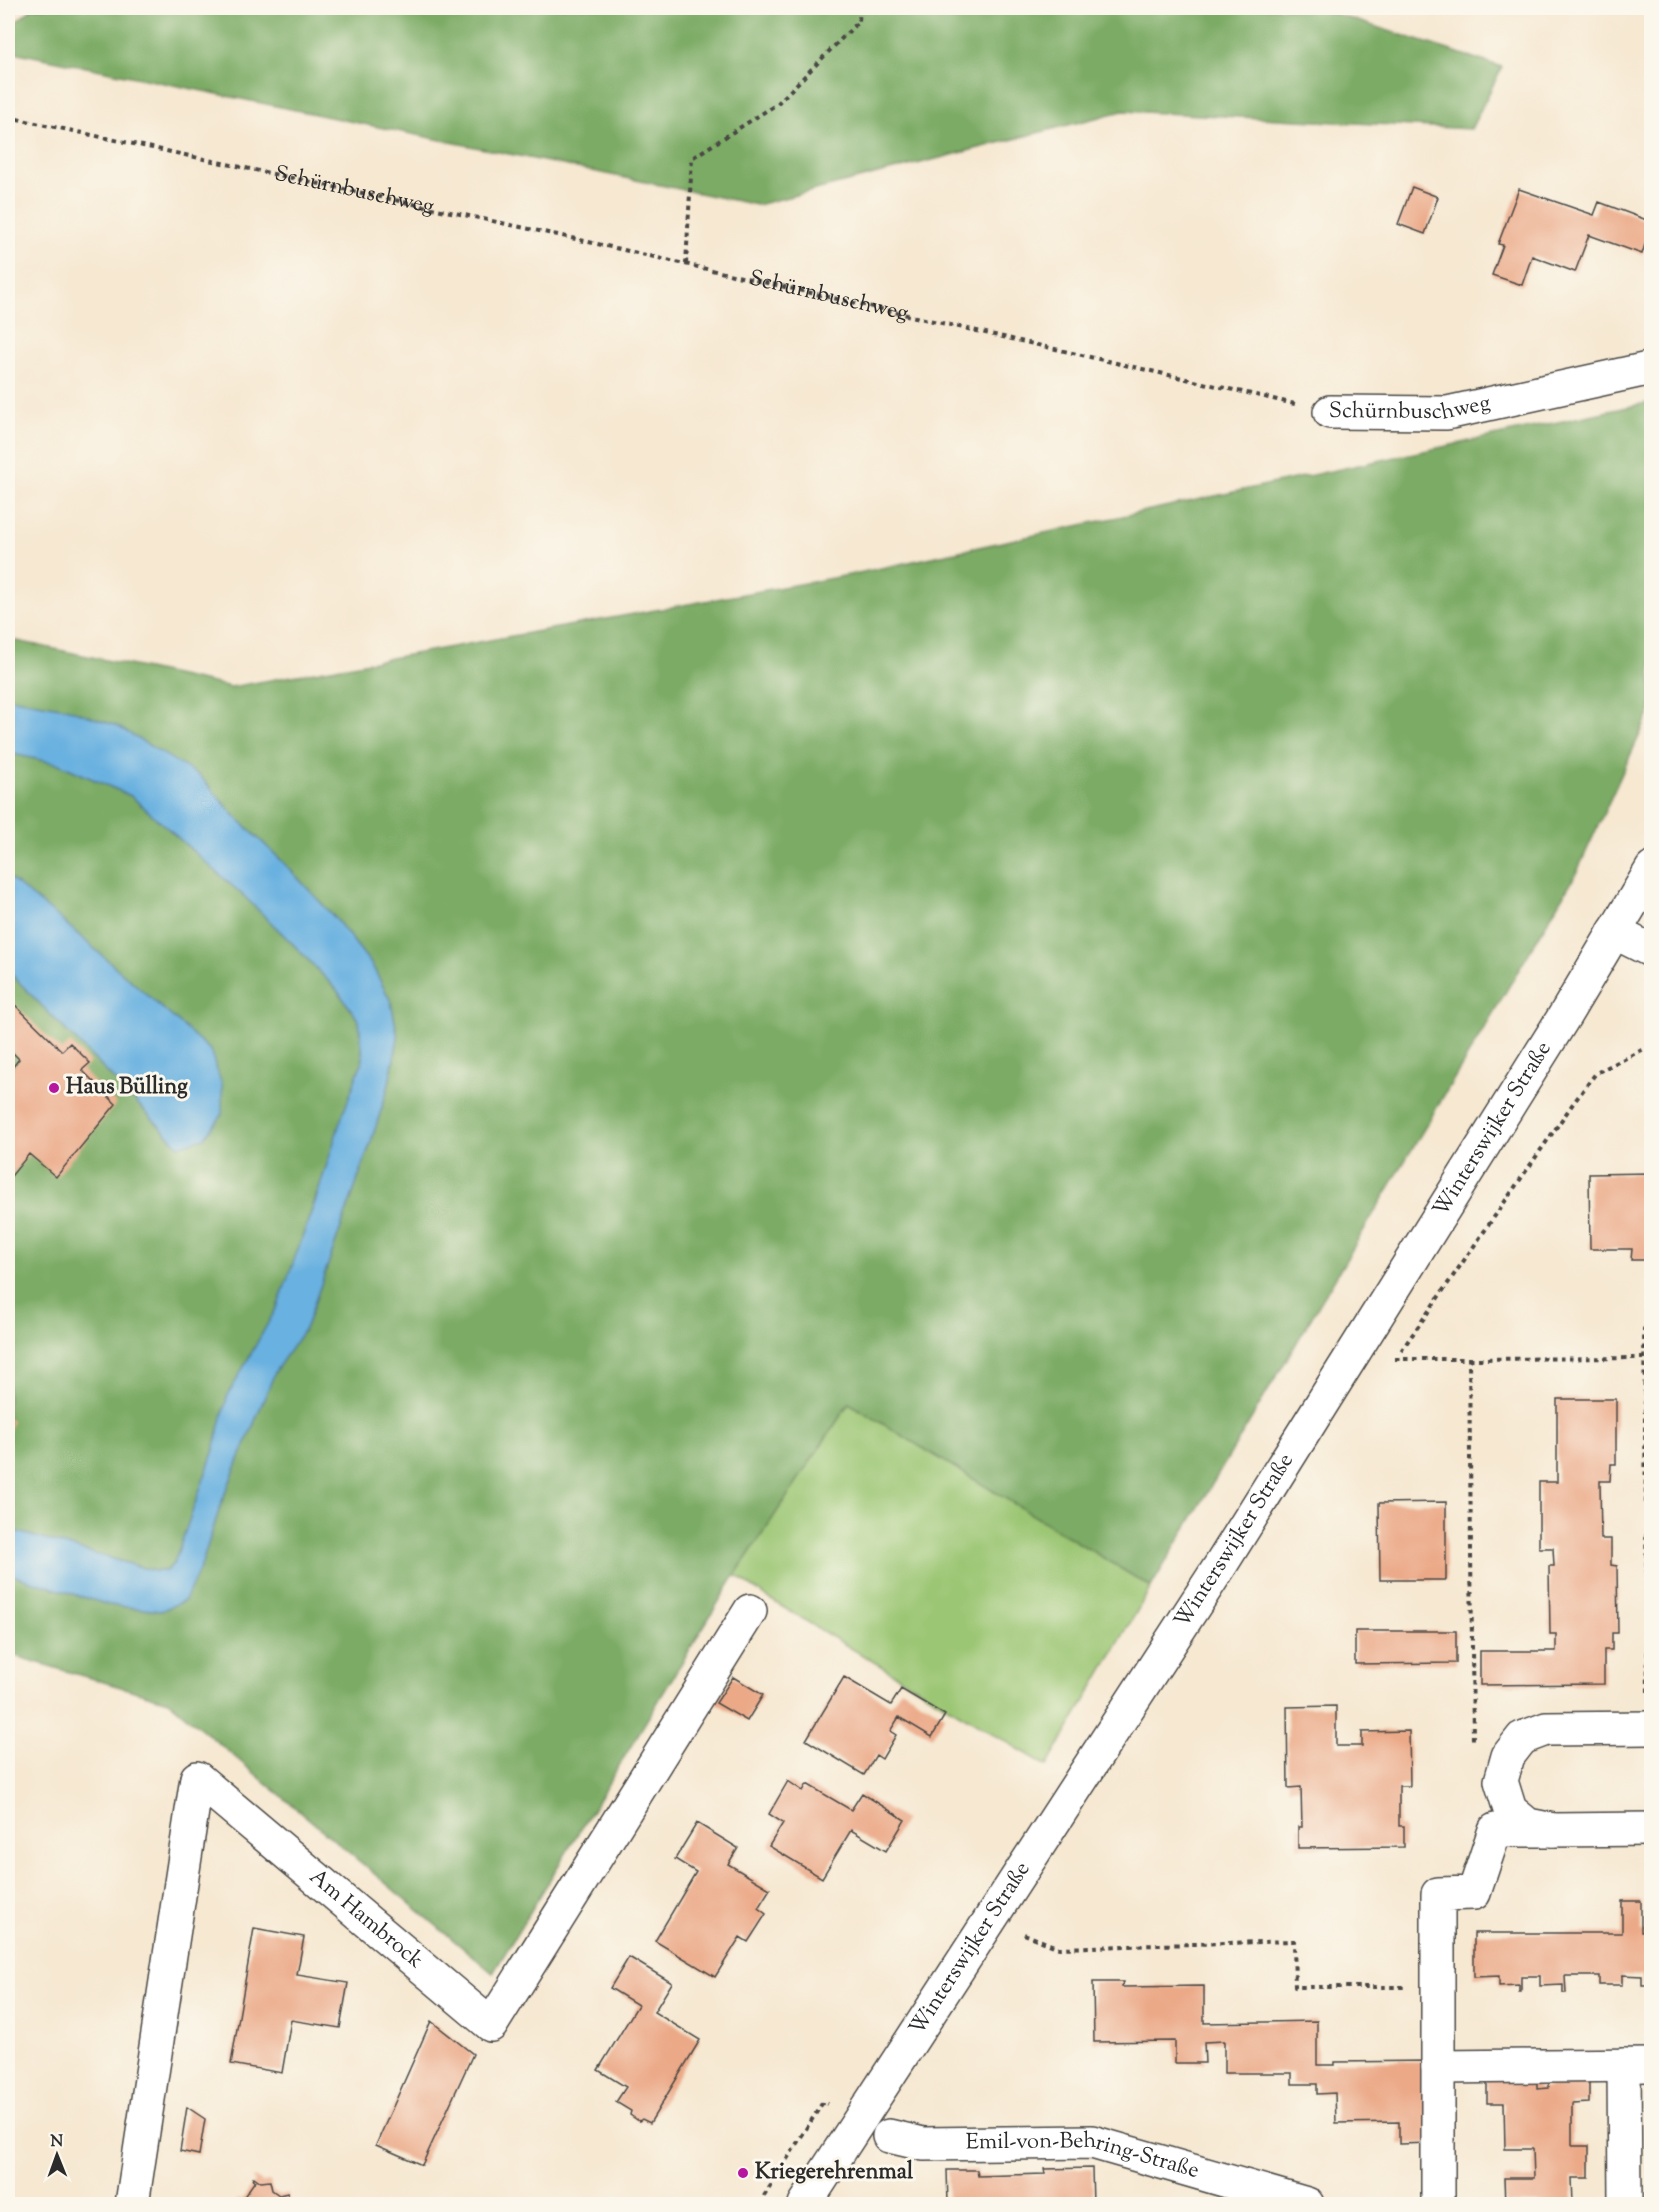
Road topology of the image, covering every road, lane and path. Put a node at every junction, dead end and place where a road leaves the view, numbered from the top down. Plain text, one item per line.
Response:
1 (861, 8) edge
2 (8, 117) edge
3 (686, 264) junction
4 (1652, 368) edge
5 (1330, 412) joint
6 (1652, 869) edge
7 (1614, 932) junction
8 (1652, 951) edge
9 (1652, 1329) edge
10 (1644, 1358) junction
11 (1395, 1359) dead end
12 (1469, 1359) junction
13 (750, 1611) dead end
14 (1650, 1728) edge
15 (1473, 1745) dead end
16 (1652, 1829) edge
17 (1553, 1830) junction
18 (1019, 1932) dead end
19 (1438, 1987) junction
20 (1638, 2065) edge
21 (1438, 2067) junction
22 (889, 2136) dead end
23 (132, 2205) edge
24 (805, 2205) edge
25 (1307, 2205) edge
26 (1438, 2205) edge
27 (1625, 2205) edge

1 - 3 path
2 - 3 path, Schürnbuschweg
3 - 5 path, Schürnbuschweg
4 - 5 street, Schürnbuschweg
6 - 7 street, Winterswijker Straße
7 - 8 street
7 - 24 street, Winterswijker Straße
9 - 10 path
10 - 12 path
10 - 14 path
11 - 12 path
12 - 15 path
13 - 23 street, Am Hambrock
14 - 17 street
16 - 17 street
17 - 19 street
18 - 19 path
19 - 21 street
20 - 21 street
20 - 27 street
21 - 26 street
22 - 25 street, Emil-von-Behring-Straße

